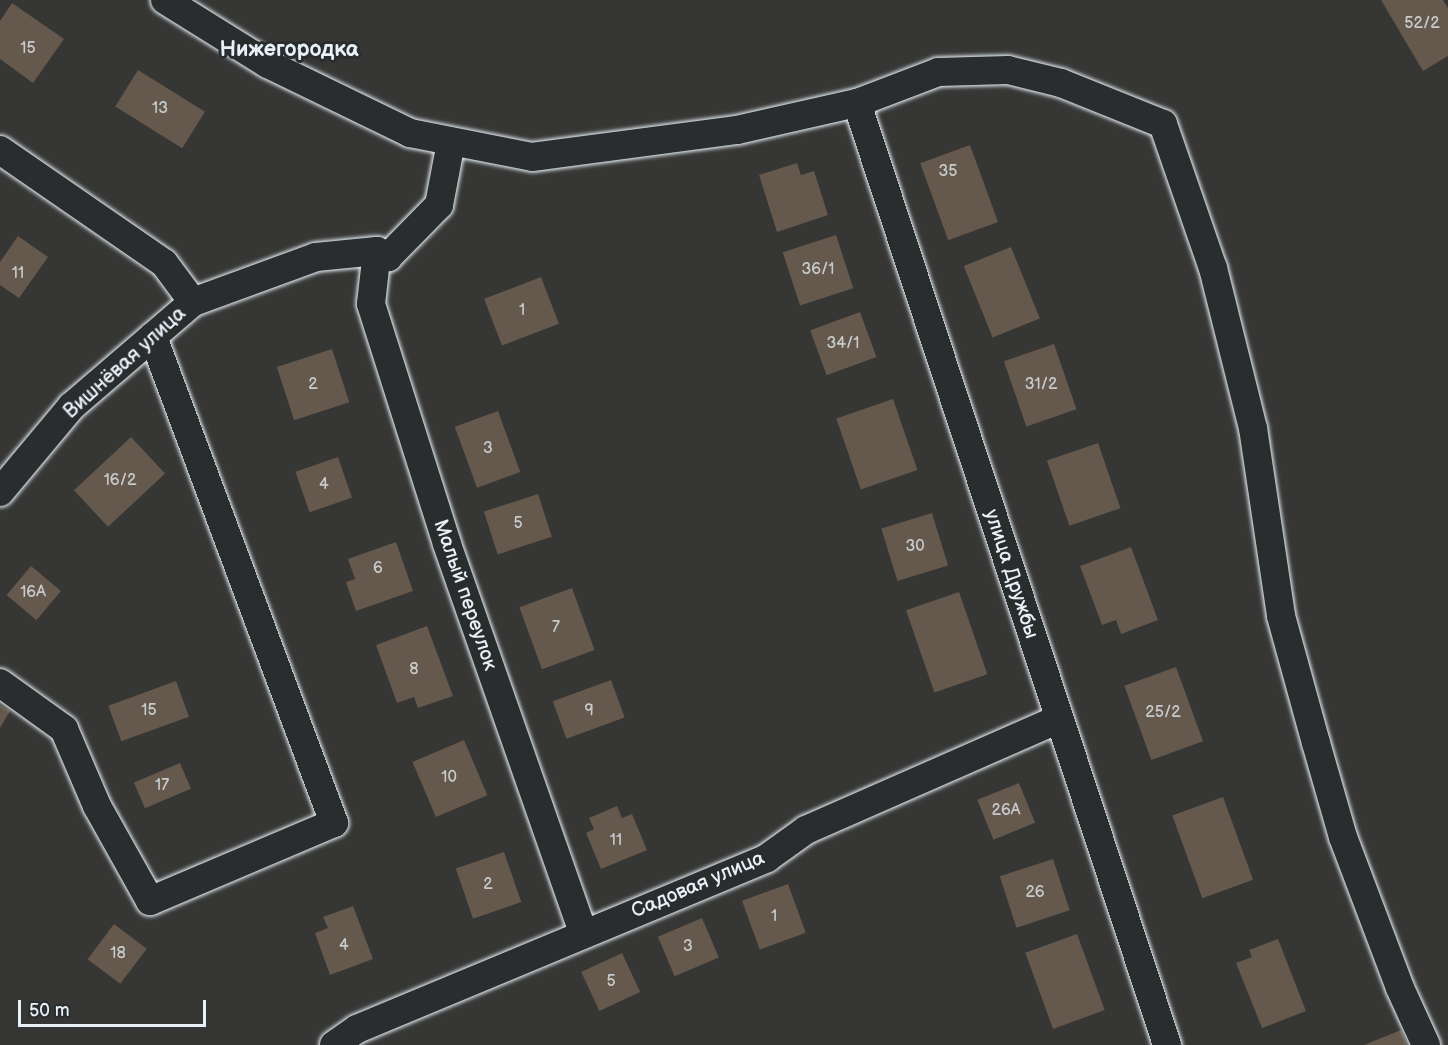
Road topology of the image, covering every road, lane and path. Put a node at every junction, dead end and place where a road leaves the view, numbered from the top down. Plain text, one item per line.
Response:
1 (165, 0) edge
2 (857, 102) junction
3 (451, 142) junction
4 (0, 150) edge
5 (376, 251) junction
6 (193, 302) junction
7 (153, 337) junction
8 (0, 492) edge
9 (0, 683) edge
10 (1059, 719) junction
11 (583, 933) junction
12 (334, 1045) edge
13 (1167, 1045) edge
14 (1426, 1045) edge

1 - 3 street
2 - 3 street
2 - 10 street, улица Дружбы
2 - 14 street
3 - 5 street, Вишнёвая улица
4 - 6 street
5 - 6 street, Вишнёвая улица
5 - 11 street, Малый переулок
6 - 7 street, Вишнёвая улица
7 - 8 street, Вишнёвая улица
7 - 9 street
10 - 11 street, Садовая улица
10 - 13 street, улица Дружбы
11 - 12 street, Садовая улица

